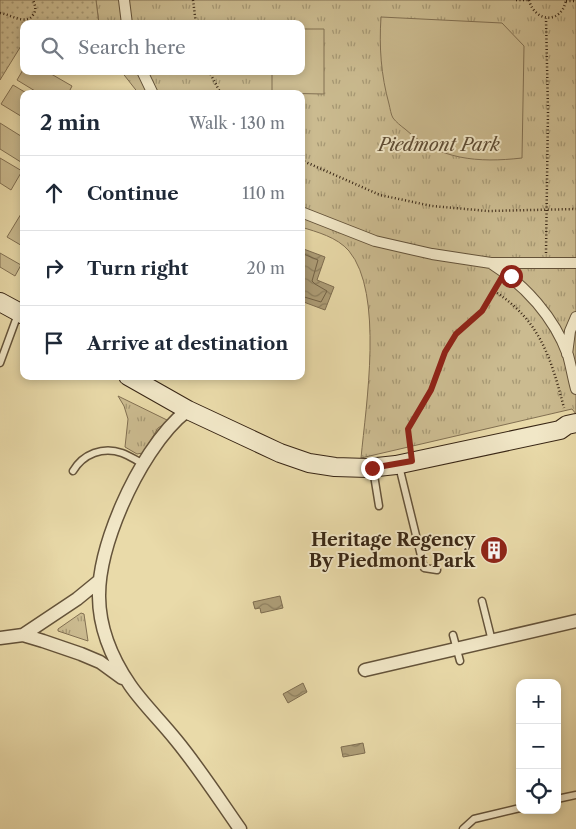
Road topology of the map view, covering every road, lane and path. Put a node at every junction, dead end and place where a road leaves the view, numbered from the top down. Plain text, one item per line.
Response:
1 (33, 0) edge
2 (124, 0) edge
3 (193, 0) edge
4 (516, 0) edge
5 (529, 0) edge
6 (566, 0) edge
7 (576, 1) edge
8 (0, 12) edge
9 (546, 18) junction
10 (126, 20) edge
11 (196, 20) edge
12 (144, 75) edge
13 (211, 75) edge
14 (151, 90) edge
15 (219, 90) edge
16 (305, 162) edge
17 (576, 209) edge
18 (547, 210) junction
19 (305, 214) edge
20 (546, 262) junction
21 (492, 263) junction
22 (576, 263) edge
23 (505, 272) junction
24 (494, 291) junction
25 (0, 302) edge
26 (20, 313) edge
27 (20, 316) edge
28 (576, 317) edge
29 (568, 354) junction
30 (0, 363) edge
31 (135, 380) edge
32 (576, 389) edge
33 (564, 408) dead end
34 (188, 410) junction
35 (572, 431) edge
36 (405, 463) junction
37 (144, 464) junction
38 (372, 468) junction
39 (73, 471) dead end
40 (379, 506) dead end
41 (437, 570) dead end
42 (99, 581) junction
43 (482, 601) dead end
44 (576, 621) edge
45 (23, 635) junction
46 (453, 635) dead end
47 (0, 638) edge
48 (492, 641) junction
49 (458, 655) junction
50 (364, 670) dead end
51 (130, 685) junction
52 (576, 795) edge
53 (561, 798) edge
54 (516, 809) edge
55 (240, 829) edge
56 (464, 829) edge

1 - 8 path
2 - 10 street
3 - 11 path
4 - 5 path
5 - 9 path
6 - 7 path
6 - 9 path
9 - 18 path
12 - 14 street
13 - 15 path
16 - 18 path
17 - 18 path
18 - 20 path
19 - 21 street
20 - 21 street
20 - 22 street
21 - 23 street
23 - 24 path
23 - 29 street
24 - 33 path
24 - 36 path
25 - 26 main road
27 - 30 lane
28 - 29 street
29 - 32 street
31 - 34 main road
34 - 37 street
34 - 38 main road
35 - 36 main road
36 - 38 main road
36 - 41 lane
37 - 39 lane
37 - 42 street
38 - 40 lane
42 - 45 street
42 - 51 street
43 - 48 lane
44 - 48 street
45 - 47 street
45 - 51 street
46 - 49 lane
48 - 49 street
49 - 50 street
51 - 55 street
52 - 53 lane
54 - 56 lane

